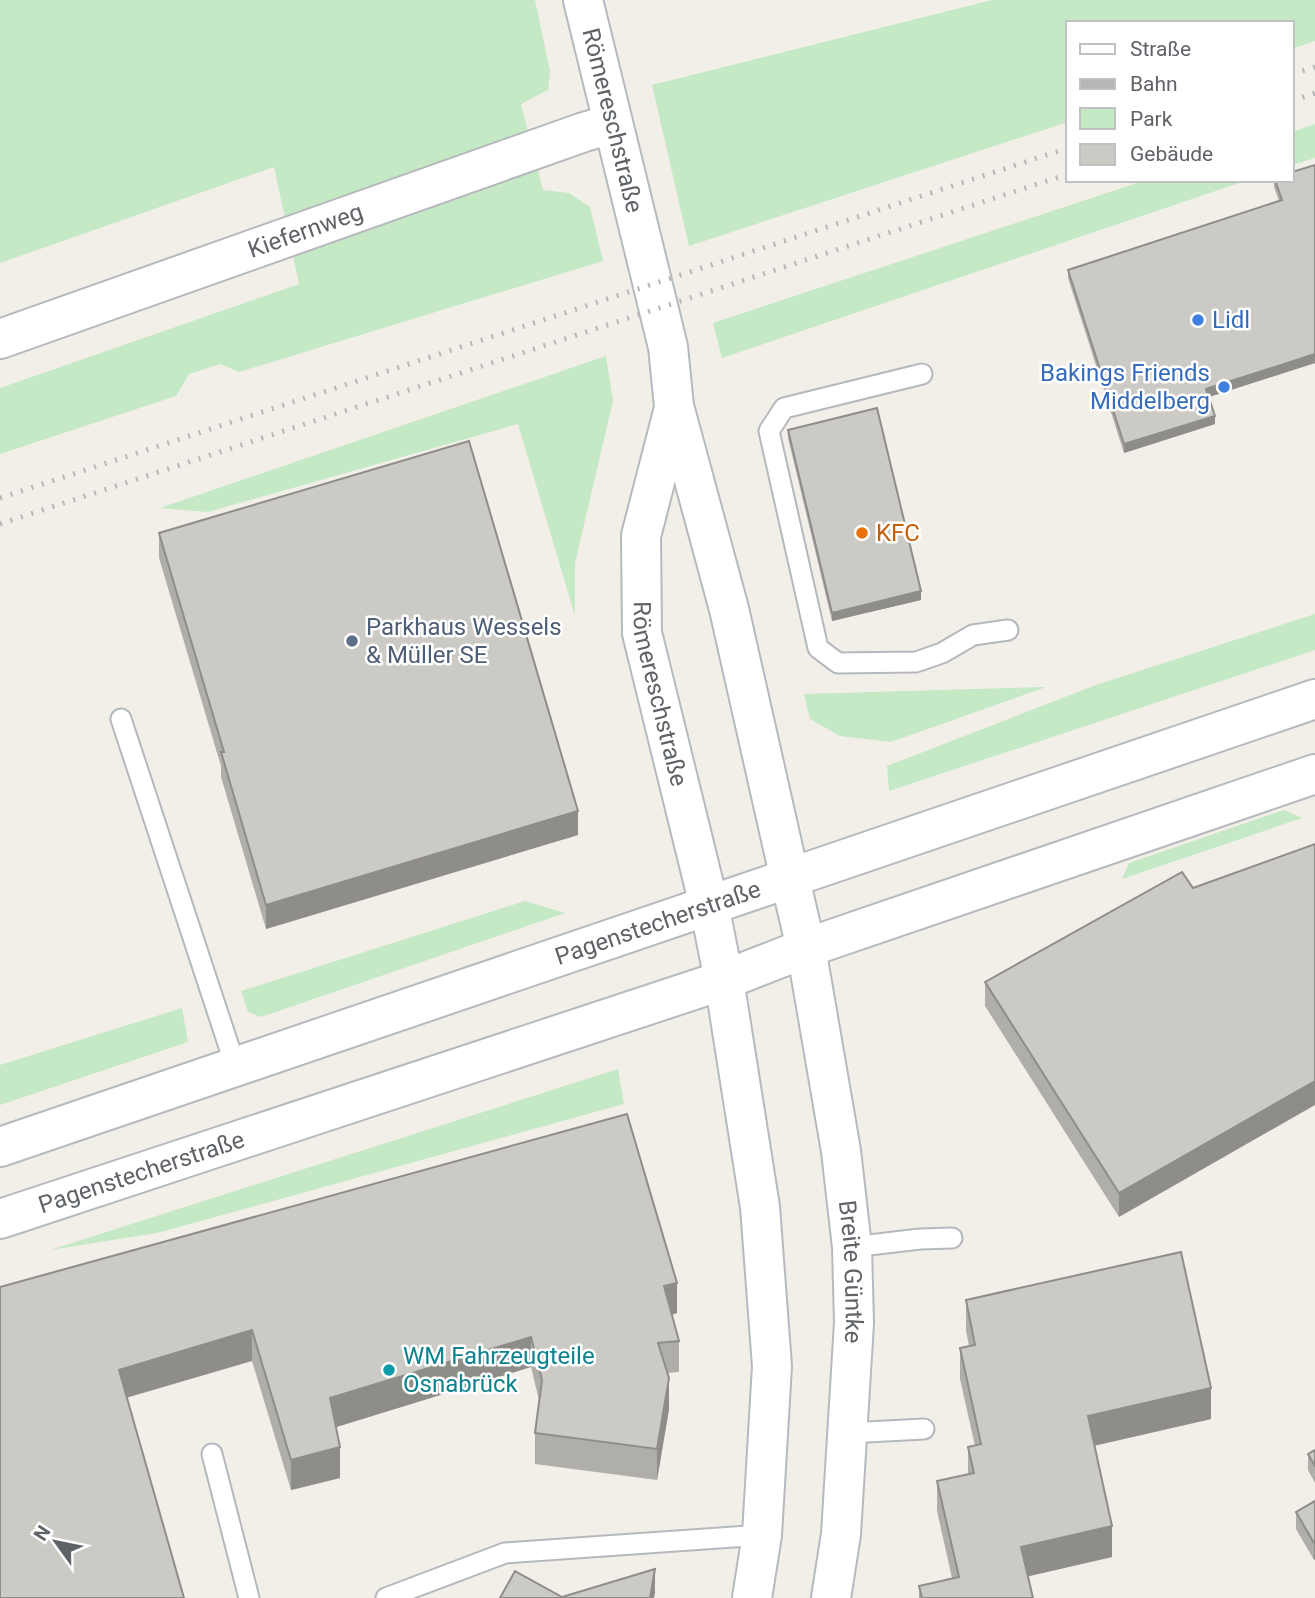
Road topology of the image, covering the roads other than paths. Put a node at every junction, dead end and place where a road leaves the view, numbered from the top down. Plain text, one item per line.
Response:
1 (583, 0) edge
2 (612, 124) junction
3 (0, 339) edge
4 (922, 374) dead end
5 (674, 407) junction
6 (1008, 630) dead end
7 (1315, 699) edge
8 (121, 719) dead end
9 (1315, 774) edge
10 (790, 879) junction
11 (709, 905) junction
12 (806, 948) junction
13 (724, 980) junction
14 (236, 1068) junction
15 (0, 1147) edge
16 (0, 1219) edge
17 (952, 1238) dead end
18 (852, 1247) junction
19 (924, 1429) dead end
20 (848, 1433) junction
21 (212, 1454) dead end
22 (762, 1535) junction
23 (249, 1598) edge
24 (386, 1598) edge
25 (751, 1598) edge
26 (831, 1598) edge

1 - 2 main road, Römereschstraße
2 - 3 main road, Kiefernweg
2 - 5 main road, Römereschstraße
4 - 6 lane
5 - 10 main road, Römereschstraße
5 - 11 main road, Römereschstraße
7 - 10 main road, Pagenstecherstraße
8 - 14 lane
9 - 12 main road, Pagenstecherstraße
10 - 11 main road, Pagenstecherstraße
10 - 12 main road, Römereschstraße
11 - 13 main road, Römereschstraße
11 - 14 main road, Pagenstecherstraße
12 - 13 main road, Pagenstecherstraße
12 - 18 main road, Breite Güntke
13 - 16 main road, Pagenstecherstraße
13 - 22 main road
14 - 15 main road, Pagenstecherstraße
17 - 18 lane
18 - 20 main road, Breite Güntke
19 - 20 lane
20 - 26 main road, Breite Güntke
21 - 23 lane
22 - 24 lane
22 - 25 main road

